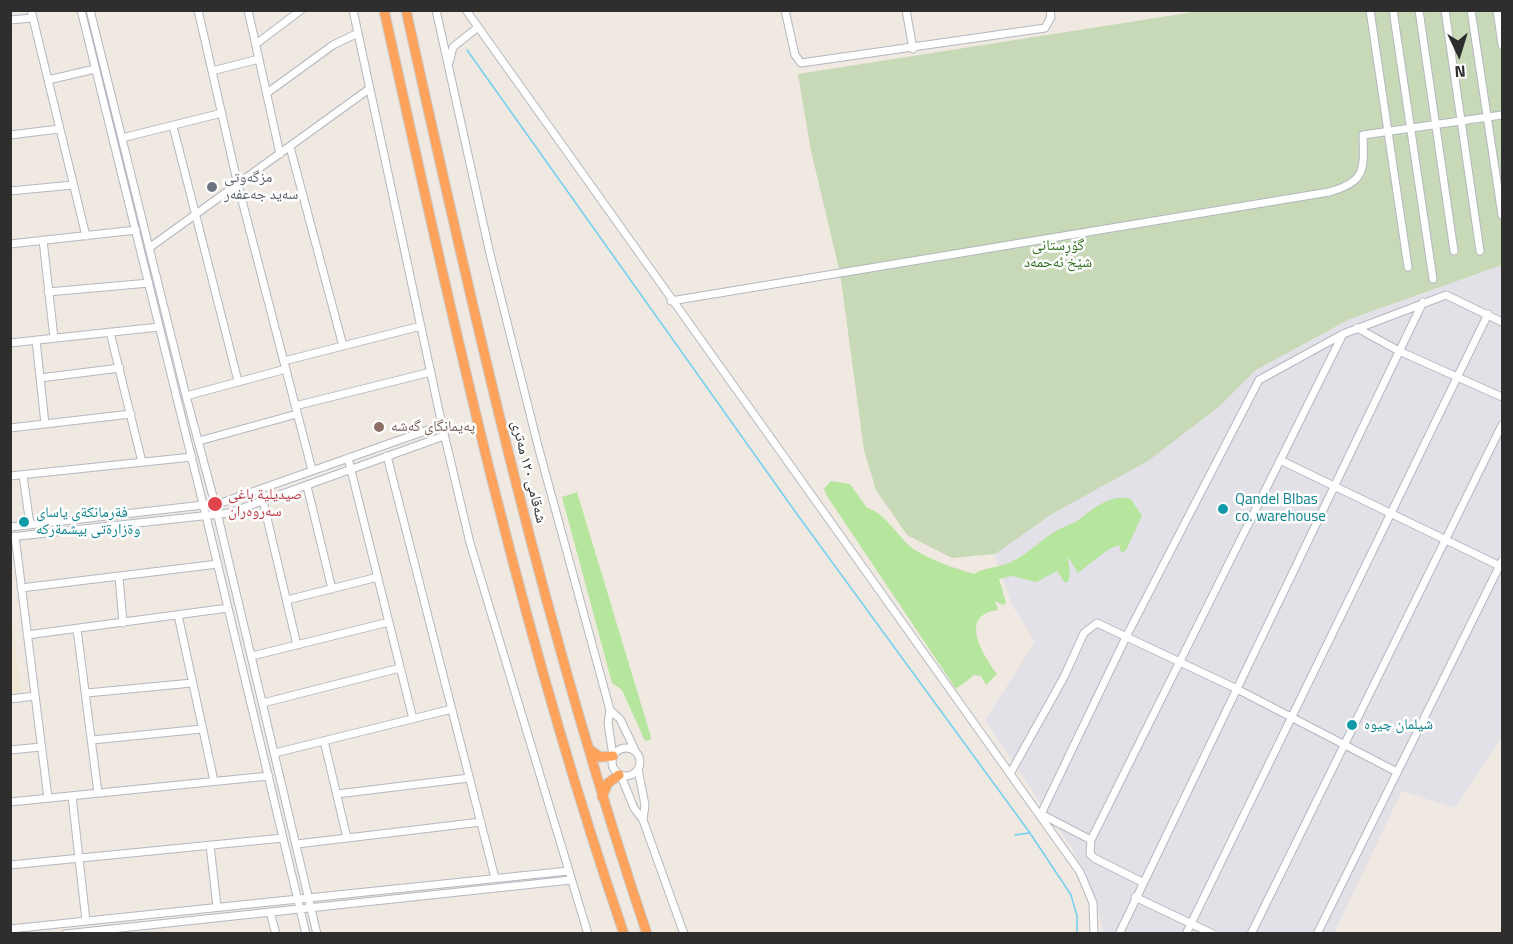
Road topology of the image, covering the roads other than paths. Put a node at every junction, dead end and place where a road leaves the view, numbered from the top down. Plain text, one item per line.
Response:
1 (81, 10) edge
2 (90, 10) edge
3 (198, 10) edge
4 (248, 10) edge
5 (301, 10) edge
6 (353, 10) edge
7 (384, 10) edge
8 (406, 10) edge
9 (436, 10) edge
10 (466, 10) edge
11 (785, 10) edge
12 (906, 10) edge
13 (1050, 10) edge
14 (1370, 10) edge
15 (1393, 10) edge
16 (1419, 10) edge
17 (1445, 10) edge
18 (1471, 10) edge
19 (1497, 10) edge
20 (31, 14) edge
21 (10, 20) edge
22 (477, 28) junction
23 (358, 33) junction
24 (98, 41) junction
25 (89, 43) junction
26 (256, 44) junction
27 (1503, 45) edge
28 (913, 49) junction
29 (259, 59) junction
30 (448, 66) junction
31 (95, 69) junction
32 (212, 71) junction
33 (48, 80) junction
34 (369, 89) junction
35 (267, 93) junction
36 (222, 113) junction
37 (1503, 115) edge
38 (1486, 117) junction
39 (1462, 121) junction
40 (1436, 125) junction
41 (172, 126) junction
42 (1411, 128) junction
43 (60, 129) junction
44 (1388, 132) junction
45 (10, 135) edge
46 (122, 138) junction
47 (290, 147) junction
48 (280, 154) junction
49 (73, 185) junction
50 (238, 185) junction
51 (10, 191) edge
52 (1503, 215) edge
53 (195, 216) junction
54 (136, 230) junction
55 (86, 236) junction
56 (43, 240) junction
57 (10, 244) edge
58 (149, 248) junction
59 (1454, 251) dead end
60 (1480, 251) dead end
61 (1408, 267) dead end
62 (1433, 279) dead end
63 (149, 283) junction
64 (48, 292) junction
65 (671, 301) junction
66 (1423, 302) junction
67 (1488, 314) junction
68 (1503, 321) edge
69 (421, 326) junction
70 (159, 327) junction
71 (1357, 328) junction
72 (110, 332) junction
73 (1343, 334) junction
74 (54, 338) junction
75 (36, 340) junction
76 (10, 343) edge
77 (343, 346) junction
78 (1399, 351) junction
79 (285, 365) junction
80 (120, 368) junction
81 (431, 372) junction
82 (1458, 375) junction
83 (40, 378) junction
84 (238, 381) junction
85 (186, 396) junction
86 (1503, 397) edge
87 (295, 406) junction
88 (131, 414) junction
89 (297, 414) junction
90 (45, 424) junction
91 (442, 425) junction
92 (1503, 425) edge
93 (10, 428) edge
94 (444, 436) junction
95 (199, 441) junction
96 (387, 456) junction
97 (192, 457) junction
98 (348, 458) junction
99 (1280, 460) junction
100 (142, 462) junction
101 (352, 469) junction
102 (312, 470) junction
103 (23, 475) junction
104 (10, 476) edge
105 (307, 486) junction
106 (1333, 486) junction
107 (263, 501) junction
108 (216, 504) junction
109 (204, 506) junction
110 (1391, 513) junction
111 (218, 515) junction
112 (207, 516) junction
113 (30, 525) junction
114 (10, 527) edge
115 (13, 537) edge
116 (1446, 540) junction
117 (218, 564) junction
118 (1502, 565) edge
119 (119, 577) junction
120 (378, 577) junction
121 (21, 588) junction
122 (332, 589) junction
123 (287, 600) junction
124 (228, 608) junction
125 (178, 615) junction
126 (389, 622) junction
127 (123, 623) junction
128 (77, 629) junction
129 (27, 635) junction
130 (1127, 635) junction
131 (297, 645) junction
132 (252, 656) junction
133 (1179, 661) junction
134 (400, 668) junction
135 (192, 683) junction
136 (1235, 688) junction
137 (87, 693) junction
138 (35, 696) junction
139 (10, 699) edge
140 (263, 703) junction
141 (452, 709) junction
142 (610, 710) junction
143 (1291, 717) junction
144 (412, 719) junction
145 (202, 729) junction
146 (92, 740) junction
147 (324, 741) junction
148 (1344, 745) junction
149 (41, 747) junction
150 (587, 748) junction
151 (10, 750) edge
152 (636, 752) junction
153 (275, 753) junction
154 (613, 756) junction
155 (638, 769) junction
156 (1011, 772) junction
157 (1397, 772) junction
158 (620, 775) junction
159 (269, 776) junction
160 (469, 778) junction
161 (214, 781) junction
162 (98, 793) junction
163 (337, 794) junction
164 (72, 796) junction
165 (602, 797) junction
166 (48, 798) junction
167 (10, 802) edge
168 (1041, 814) junction
169 (644, 820) junction
170 (481, 822) junction
171 (283, 838) junction
172 (347, 838) junction
173 (1091, 840) junction
174 (297, 844) junction
175 (210, 845) junction
176 (78, 859) junction
177 (10, 866) edge
178 (568, 871) junction
179 (495, 878) junction
180 (571, 880) junction
181 (1142, 882) junction
182 (1136, 897) junction
183 (309, 898) junction
184 (297, 899) junction
185 (217, 908) junction
186 (311, 908) junction
187 (300, 909) junction
188 (270, 912) junction
189 (86, 921) junction
190 (1191, 923) junction
191 (10, 929) edge
192 (19, 931) edge
193 (117, 931) edge
194 (65, 933) edge
195 (71, 933) edge
196 (276, 933) edge
197 (306, 933) edge
198 (317, 933) edge
199 (588, 933) edge
200 (624, 933) edge
201 (647, 933) edge
202 (684, 933) edge
203 (1094, 933) edge
204 (1119, 933) edge
205 (1186, 933) edge
206 (1214, 933) edge
207 (1251, 933) edge
208 (1317, 933) edge

1 - 25 street
2 - 24 street
3 - 32 street
4 - 26 street
5 - 26 street
6 - 23 street
7 - 200 highway
8 - 150 highway, شەقامی ١٢٠ مەتری
9 - 30 street
10 - 22 street
11 - 28 street
12 - 28 street
13 - 28 street
14 - 44 street
15 - 42 street
16 - 40 street
17 - 39 street
18 - 38 street
19 - 27 street
20 - 21 street
20 - 33 street
22 - 30 street
22 - 65 street
23 - 34 street
23 - 35 street
24 - 25 street
24 - 46 street
25 - 31 street
26 - 29 street
29 - 32 street
29 - 35 street
30 - 142 street
31 - 33 street
31 - 54 street
32 - 36 street
33 - 43 street
34 - 47 street
34 - 69 street
35 - 48 street
36 - 41 street
36 - 50 street
37 - 38 street
38 - 39 street
38 - 52 street
39 - 40 street
39 - 60 street
40 - 42 street
40 - 59 street
41 - 46 street
41 - 53 street
42 - 44 street
42 - 62 street
43 - 45 street
43 - 49 street
44 - 61 street
44 - 65 street
46 - 58 street
47 - 48 street
47 - 77 street
48 - 50 street
49 - 51 street
49 - 55 street
50 - 53 street
50 - 79 street
53 - 58 street
53 - 84 street
54 - 55 street
54 - 63 street
55 - 56 street
56 - 57 street
56 - 64 street
58 - 85 street
63 - 64 street
63 - 70 street
64 - 74 street
65 - 156 street
66 - 67 street
66 - 71 street
66 - 78 street
67 - 68 street
67 - 82 street
69 - 77 street
69 - 81 street
70 - 72 street
70 - 97 street
71 - 73 street
71 - 78 street
72 - 74 street
72 - 80 street
73 - 99 street
73 - 130 street
74 - 75 street
75 - 76 street
75 - 83 street
77 - 79 street
78 - 82 street
78 - 106 street
79 - 84 street
79 - 87 street
80 - 83 street
80 - 88 street
81 - 87 street
81 - 91 street
82 - 86 street
82 - 110 street
83 - 90 street
84 - 85 street
85 - 95 street
87 - 89 street
88 - 90 street
88 - 100 street
89 - 95 street
89 - 102 street
90 - 93 street
91 - 94 street
91 - 98 street
92 - 116 street
94 - 96 street
94 - 178 street
95 - 108 street
96 - 101 street
96 - 141 street
97 - 100 street
97 - 109 street
98 - 101 street
98 - 102 street
99 - 106 street
99 - 133 street
100 - 103 street
101 - 105 street
101 - 120 street
102 - 108 street
103 - 104 street
103 - 113 street
105 - 107 street
105 - 122 street
106 - 110 street
106 - 136 street
107 - 111 street
107 - 123 street
108 - 109 street
108 - 111 street
109 - 112 street
109 - 113 street
110 - 116 street
110 - 143 street
111 - 112 street
111 - 132 street
112 - 115 street
112 - 117 street
113 - 114 street
115 - 121 street
116 - 118 street
116 - 148 street
117 - 119 street
117 - 124 street
118 - 157 street
119 - 121 street
119 - 127 street
120 - 122 street
120 - 126 street
121 - 129 street
122 - 123 street
123 - 131 street
124 - 125 street
124 - 159 street
125 - 127 street
125 - 135 street
126 - 131 street
126 - 134 street
127 - 128 street
128 - 129 street
128 - 137 street
129 - 138 street
130 - 133 street
130 - 156 street
130 - 168 street
131 - 132 street
132 - 140 street
133 - 136 street
133 - 173 street
134 - 140 street
134 - 144 street
135 - 137 street
135 - 145 street
136 - 143 street
136 - 181 street
137 - 146 street
138 - 139 street
138 - 149 street
140 - 153 street
141 - 144 street
141 - 160 street
142 - 152 street
142 - 154 street
143 - 148 street
143 - 190 street
144 - 147 street
145 - 146 street
145 - 161 street
146 - 162 street
147 - 153 street
147 - 163 street
148 - 157 street
148 - 207 street
149 - 151 street
149 - 166 street
150 - 154 highway
150 - 165 highway, شەقامی ١٢٠ مەتری
152 - 154 street
152 - 155 street
153 - 174 street
154 - 158 street
155 - 158 street
155 - 169 street
156 - 168 street
157 - 208 street
158 - 165 highway
158 - 169 street
159 - 161 street
159 - 171 street
160 - 163 street
160 - 170 street
161 - 162 street
162 - 164 street
163 - 172 street
164 - 166 street
164 - 176 street
165 - 201 highway, شەقامی ١٢٠ مەتری
166 - 167 street
168 - 173 street
168 - 203 street
169 - 202 street
170 - 172 street
170 - 179 street
171 - 175 street
171 - 184 street
172 - 174 street
173 - 181 street
174 - 183 street
175 - 176 street
175 - 185 street
176 - 177 street
176 - 189 street
178 - 179 street
178 - 180 street
179 - 183 street
180 - 186 street
180 - 199 street
181 - 182 street
182 - 190 street
182 - 204 street
183 - 184 street
183 - 186 street
184 - 185 street
184 - 187 street
185 - 189 street
186 - 187 street
186 - 198 street
187 - 188 street
187 - 197 street
188 - 193 street
188 - 196 street
189 - 192 street
190 - 205 street
190 - 206 street
191 - 192 street
193 - 195 street
194 - 195 street

